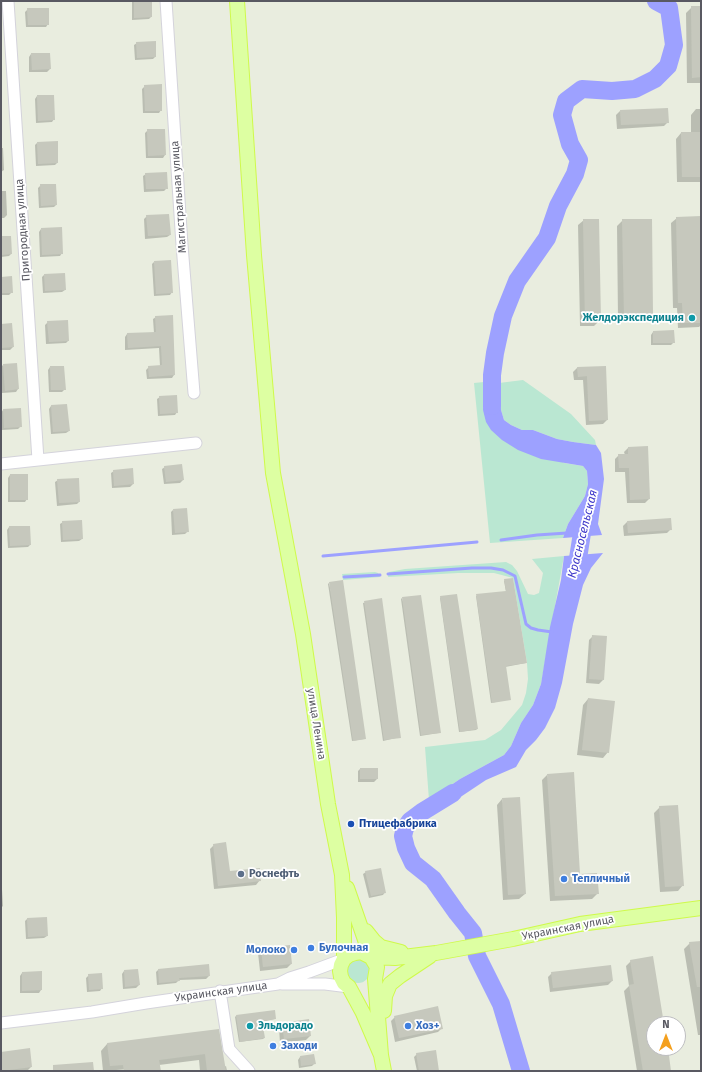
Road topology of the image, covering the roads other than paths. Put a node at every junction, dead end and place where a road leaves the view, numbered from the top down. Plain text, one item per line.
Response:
1 (8, 1) edge
2 (166, 1) edge
3 (237, 1) edge
4 (194, 393) dead end
5 (196, 443) dead end
6 (38, 460) junction
7 (1, 464) edge
8 (342, 875) junction
9 (701, 908) edge
10 (360, 924) junction
11 (441, 952) junction
12 (372, 957) junction
13 (344, 959) junction
14 (374, 981) junction
15 (278, 984) junction
16 (349, 987) junction
17 (220, 992) junction
18 (1, 1023) edge
19 (381, 1055) junction
20 (248, 1071) edge
21 (384, 1071) edge

1 - 6 street, Пригородная улица
2 - 4 street, Магистральная улица
3 - 8 main road, улица Ленина
5 - 6 street
6 - 7 street
8 - 10 main road, улица Ленина
8 - 13 main road, улица Ленина
9 - 11 main road, Украинская улица
10 - 11 main road
10 - 12 main road, улица Ленина
11 - 12 main road, Украинская улица
11 - 14 main road, Украинская улица
11 - 19 main road
12 - 13 main road, Украинская улица
12 - 14 main road, улица Ленина
13 - 15 street, Украинская улица
13 - 16 main road, улица Ленина
14 - 16 main road, Украинская улица
14 - 19 main road, улица Ленина
15 - 16 street
15 - 17 street, Украинская улица
16 - 19 main road, улица Ленина
17 - 18 street, Украинская улица
17 - 20 street
19 - 21 main road, улица Ленина

